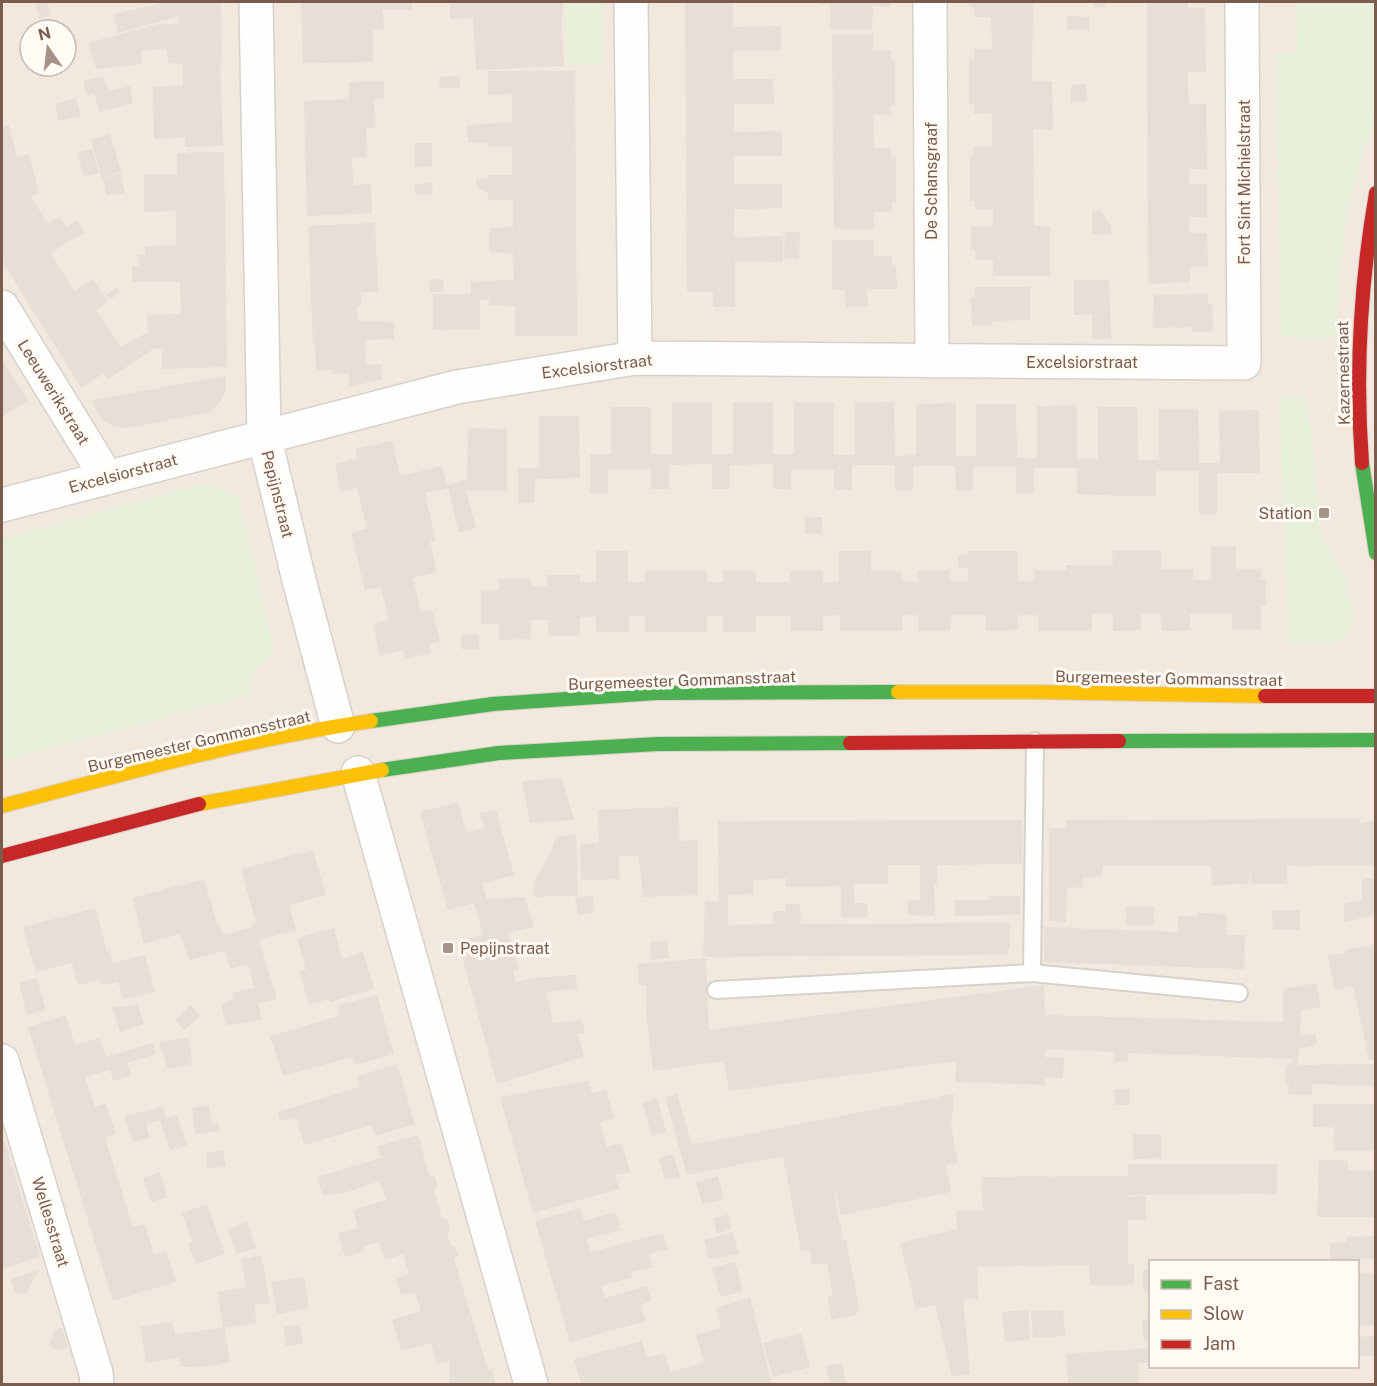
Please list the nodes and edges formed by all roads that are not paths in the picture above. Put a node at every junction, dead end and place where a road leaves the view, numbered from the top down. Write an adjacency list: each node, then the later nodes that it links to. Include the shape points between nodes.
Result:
1 (256, 2): 11 (street, Pepijnstraat)
2 (631, 2): 8 (street)
3 (930, 2): 9 (street, De Schansgraaf)
4 (1242, 2): 10 (street, Fort Sint Michielstraat)
5 (1376, 193): 6 (street, Kazernestraat)
6 (1370, 262): 14 (street, Kazernestraat, via 1356,348 1364,478)
7 (2, 307): 12 (street, Leeuwerikstraat)
8 (635, 358): 9 (street, Excelsiorstraat); 11 (street, Excelsiorstraat, via 457,387)
9 (932, 362): 10 (street, Excelsiorstraat)
10 (1244, 363)
11 (264, 436): 12 (street, Excelsiorstraat); 16 (street, Pepijnstraat)
12 (108, 477): 13 (street, Excelsiorstraat)
13 (2, 505)
14 (1376, 553)
15 (1376, 696): 16 (street, Burgemeester Gommansstraat, via 656,693 493,704)
16 (340, 730): 20 (street, Burgemeester Gommansstraat, via 199,754)
17 (1376, 740): 18 (street)
18 (1035, 741): 19 (street, via 658,744 499,753); 22 (lane)
19 (356, 769): 21 (street, via 210,801); 27 (street)
20 (2, 806)
21 (2, 856)
22 (1032, 973): 23 (lane); 24 (lane)
23 (716, 990)
24 (1239, 993)
25 (2, 1061): 26 (street, Wellesstraat)
26 (97, 1384)
27 (531, 1384)

